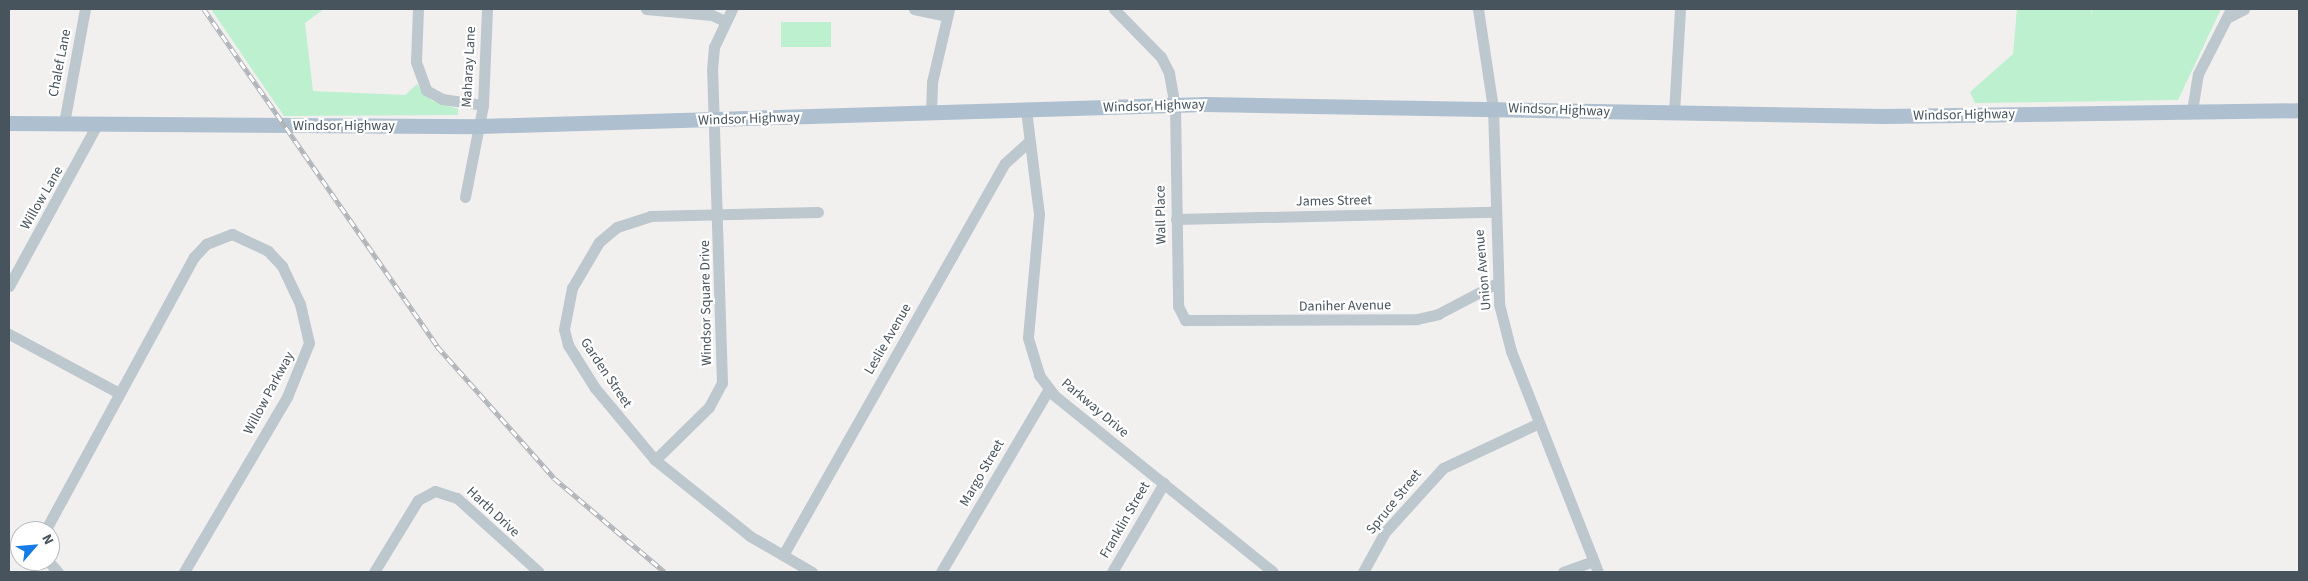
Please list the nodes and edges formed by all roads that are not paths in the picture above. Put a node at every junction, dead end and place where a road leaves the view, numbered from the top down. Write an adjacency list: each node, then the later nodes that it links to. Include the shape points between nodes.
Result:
1 (85, 9): 24 (street, Chalef Lane)
2 (418, 9): 14 (street, via 416,62 426,90 442,99)
3 (487, 9): 14 (street, Maharay Lane)
4 (732, 9): 13 (street, Windsor Square Drive)
5 (914, 9): 11 (street)
6 (1478, 9): 16 (street, Union Avenue)
7 (1680, 9): 21 (street)
8 (2244, 9): 12 (street)
9 (646, 10): 13 (street, via 712,15)
10 (1121, 11): 15 (street, Wall Place, via 1166,64)
11 (948, 12): 20 (street, via 932,82)
12 (2230, 13): 19 (street, via 2198,74)
13 (725, 21): 22 (street, Windsor Square Drive, via 712,62)
14 (483, 105): 26 (street, Maharay Lane)
15 (1175, 106): 16 (main road, Windsor Highway); 17 (main road, Windsor Highway); 32 (street, Wall Place)
16 (1493, 108): 21 (main road, Windsor Highway); 30 (street, Union Avenue)
17 (1026, 110): 20 (main road, Windsor Highway); 27 (street, Parkway Drive)
18 (2299, 110): 19 (main road, Windsor Highway)
19 (2192, 111): 21 (main road, Windsor Highway, via 1883,116)
20 (931, 113): 22 (main road, Windsor Highway)
21 (1674, 113)
22 (715, 120): 26 (main road, Windsor Highway); 31 (street, Windsor Square Drive)
23 (9, 123): 24 (main road, Windsor Highway)
24 (64, 123): 25 (main road, Windsor Highway)
25 (98, 124): 26 (main road, Windsor Highway); 34 (street, Willow Lane)
26 (480, 126): 28 (street, Maharay Lane)
27 (1027, 144): 37 (street, Parkway Drive, via 1039,214 1028,338 1031,355); 43 (street, Leslie Avenue, via 1005,163)
28 (465, 197)
29 (818, 212): 31 (street, Garden Street)
30 (1493, 212): 32 (street, James Street); 33 (street, Union Avenue)
31 (719, 214): 40 (street, Windsor Square Drive, via 722,383 709,408); 40 (street, Garden Street, via 650,216 617,227 599,242 566,304 564,329 576,358 623,426)
32 (1176, 219): 35 (street, Wall Place, via 1178,306)
33 (1497, 284): 35 (street, Daniher Avenue, via 1478,289 1438,314 1417,319); 39 (street, Union Avenue, via 1511,351)
34 (9, 286)
35 (1185, 320)
36 (9, 334): 38 (street)
37 (1048, 389): 41 (street, Parkway Drive); 49 (street, Margo Street)
38 (118, 392): 42 (street, Willow Parkway); 45 (street, Willow Parkway, via 206,244 232,234 268,251 282,266 308,328 306,355 287,397)
39 (1540, 423): 44 (street, Union Avenue); 52 (street, Spruce Street, via 1443,468 1385,532)
40 (655, 460): 43 (street, Garden Street, via 705,502)
41 (1164, 482): 50 (street, Franklin Street); 51 (street, Parkway Drive)
42 (51, 521)
43 (783, 555): 48 (street, Garden Street)
44 (1593, 561): 53 (street); 54 (street, Union Avenue)
45 (184, 572)
46 (374, 572): 47 (street, Harth Drive, via 418,500 435,491 457,498)
47 (539, 572)
48 (812, 572)
49 (941, 572)
50 (1112, 572)
51 (1273, 572)
52 (1363, 572)
53 (1563, 572)
54 (1598, 572)

